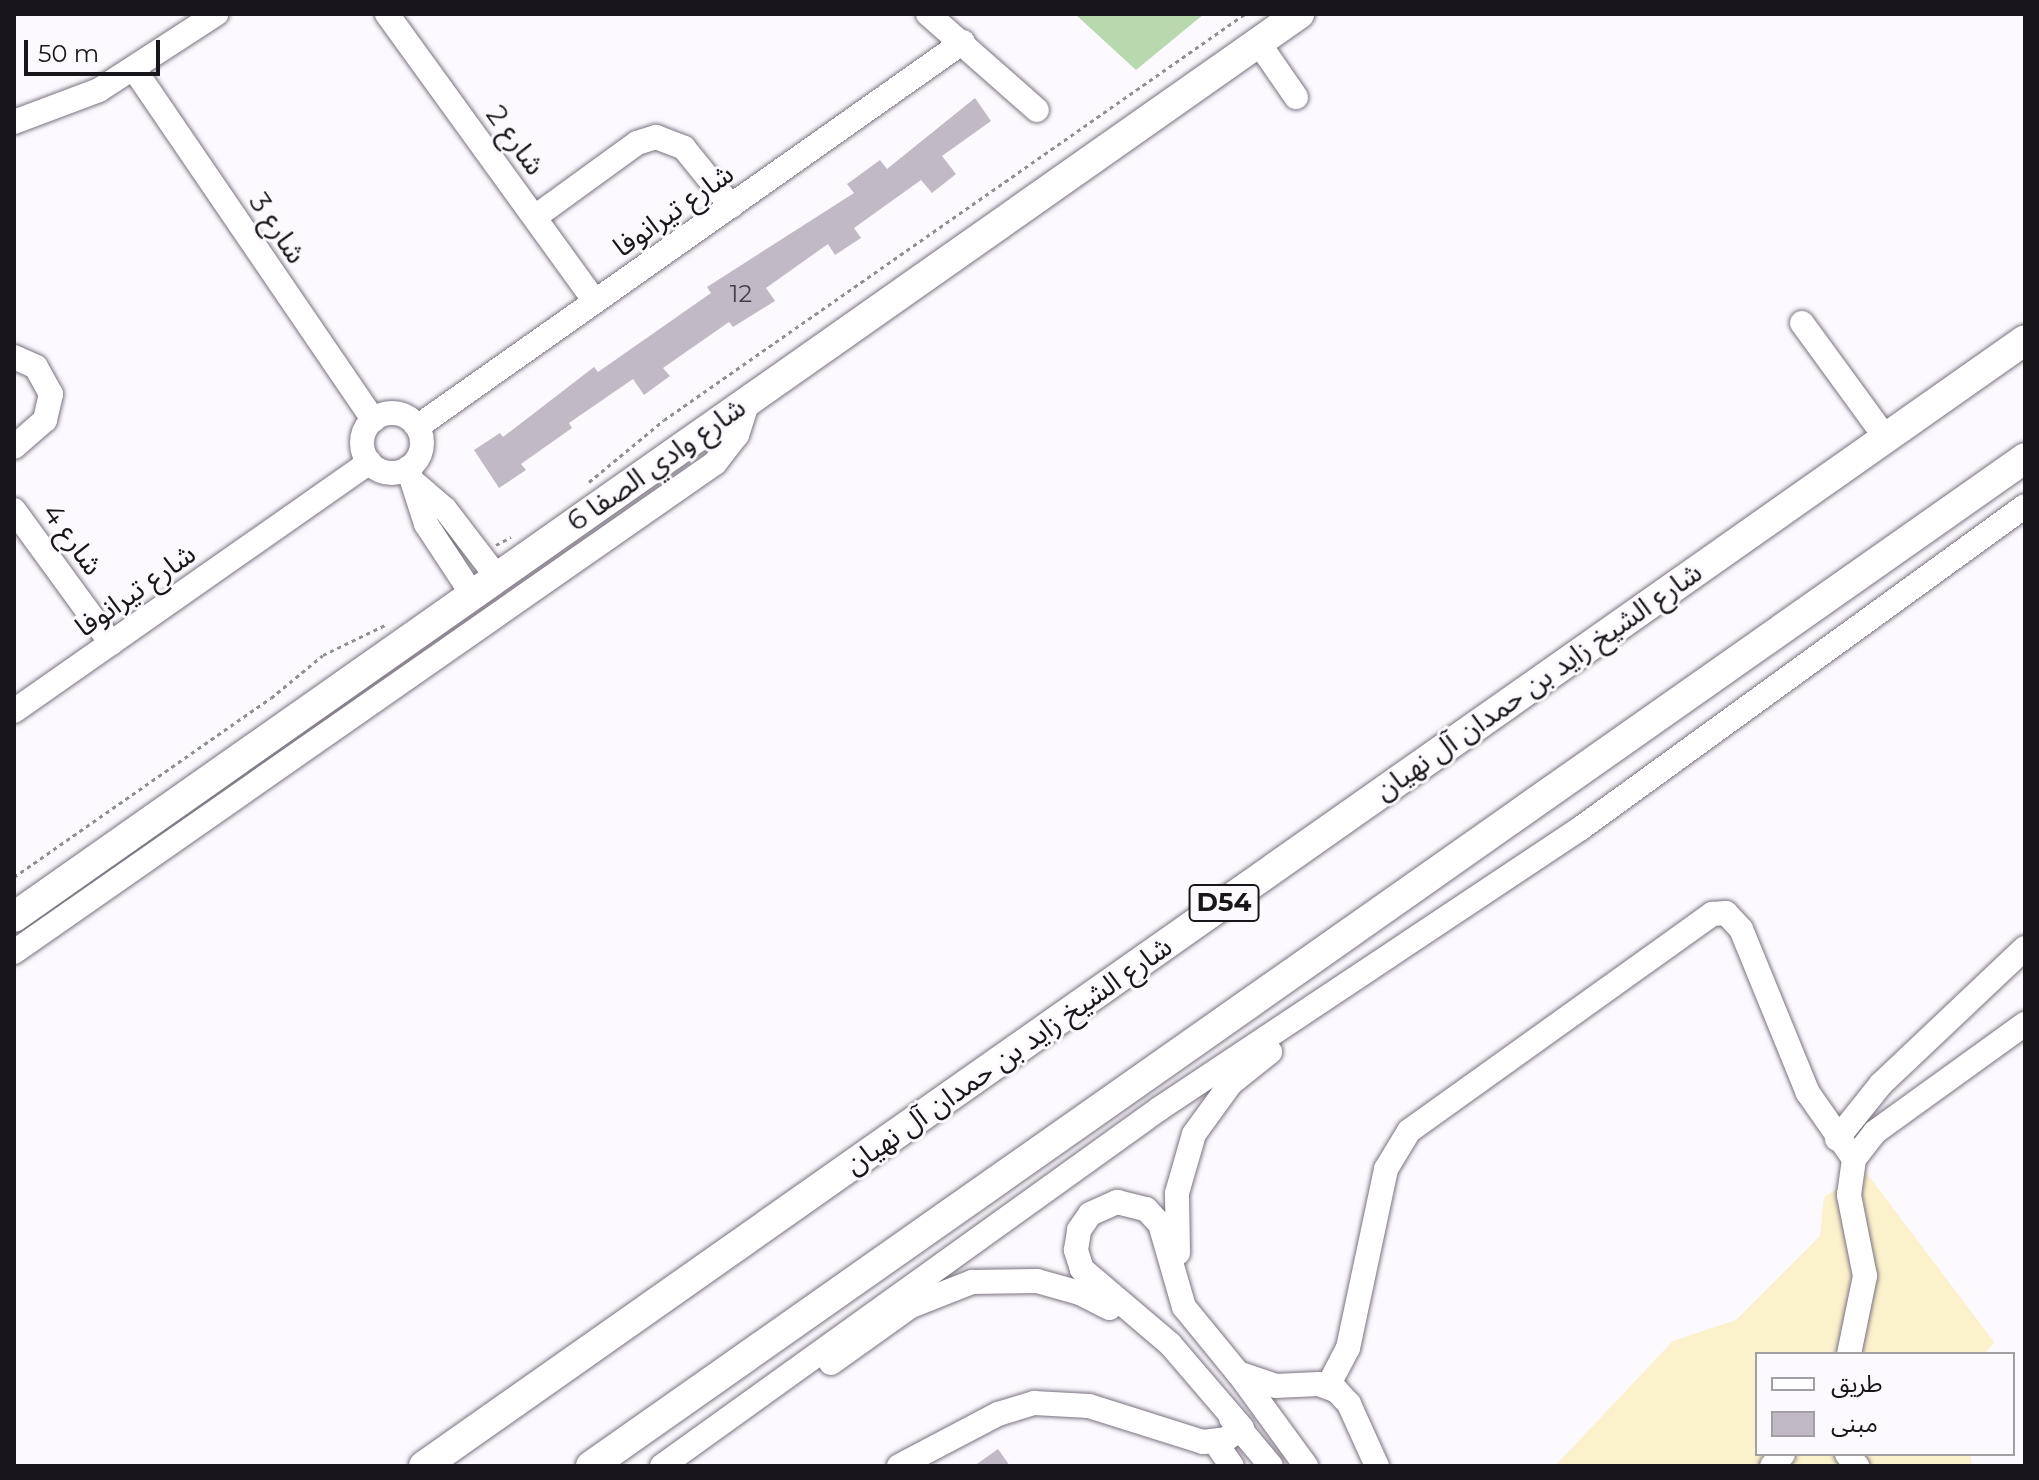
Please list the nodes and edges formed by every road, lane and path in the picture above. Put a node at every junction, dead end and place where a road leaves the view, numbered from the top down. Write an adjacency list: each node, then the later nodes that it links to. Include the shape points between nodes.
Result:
1 (216, 14): 8 (street)
2 (387, 14): 13 (street, شارع 2)
3 (928, 14): 6 (street)
4 (1245, 14): 26 (path, via 664,420)
5 (1299, 14): 7 (main road, شارع وادي الصفا 6)
6 (963, 42): 10 (street); 12 (street, شارع تيرانوفا)
7 (1258, 42): 9 (street); 18 (main road, شارع وادي الصفا 6)
8 (134, 69): 11 (street, via 73,101); 19 (street, شارع 3)
9 (1296, 97)
10 (1037, 110)
11 (14, 122)
12 (731, 206): 13 (street, via 684,148 656,137 637,143); 14 (street, شارع تيرانوفا)
13 (535, 217): 14 (street, شارع 2)
14 (595, 301): 20 (street, شارع تيرانوفا)
15 (1802, 323): 21 (street)
16 (2025, 340): 21 (main road, شارع الشيخ زايد بن حمدان آل نهيان / D54)
17 (14, 357): 22 (street, via 36,367 51,394 45,420)
18 (749, 398): 30 (main road, شارع وادي الصفا 6); 39 (street, via 737,435 715,463)
19 (373, 420): 20 (street, via 396,414); 24 (street, via 362,441)
20 (417, 427): 25 (street, via 422,445)
21 (1885, 437): 50 (main road, شارع الشيخ زايد بن حمدان آل نهيان / D54)
22 (14, 447)
23 (2025, 458): 51 (main road)
24 (369, 462): 25 (street); 34 (street, شارع تيرانوفا)
25 (417, 481): 30 (street); 31 (street, via 426,524)
26 (578, 491)
27 (14, 510): 34 (street, شارع 4)
28 (2020, 511): 40 (street, via 1593,819)
29 (522, 530): 30 (path)
30 (483, 559): 31 (street); 32 (main road, شارع وادي الصفا 6)
31 (449, 561): 32 (street)
32 (472, 594): 37 (main road, شارع وادي الصفا 6)
33 (396, 620): 36 (path, via 323,655 271,698)
34 (111, 643): 35 (street, شارع تيرانوفا)
35 (14, 711)
36 (14, 877)
37 (14, 917)
38 (2025, 948): 42 (street, via 1881,1084)
39 (14, 952)
40 (1370, 964): 45 (street, via 1334,1006 1231,1083 1205,1115 1186,1153 1176,1202 1182,1271 1198,1309); 48 (street)
41 (2025, 1024): 43 (street, via 1875,1132)
42 (1837, 1139): 43 (street); 46 (street, via 1797,1069 1741,929 1726,913 1712,914 1409,1131 1386,1169 1348,1348)
43 (1854, 1159): 44 (street, via 1849,1195 1865,1276)
44 (1849, 1352)
45 (1238, 1373): 46 (street, via 1285,1388); 47 (street, via 1184,1307 1154,1216 1137,1205 1117,1202 1090,1214 1076,1240 1082,1269 1170,1344); 56 (street)
46 (1328, 1386): 57 (street, via 1349,1404)
47 (1242, 1428): 48 (street, via 1118,1314 1069,1289 1015,1279 972,1282 930,1296 789,1389); 49 (street); 55 (street)
48 (713, 1429): 52 (street)
49 (1215, 1442): 53 (street, via 1124,1414 1052,1401 998,1414); 54 (street)
50 (424, 1466)
51 (591, 1466)
52 (662, 1466)
53 (899, 1466)
54 (1232, 1466)
55 (1271, 1466)
56 (1306, 1466)
57 (1377, 1466)

